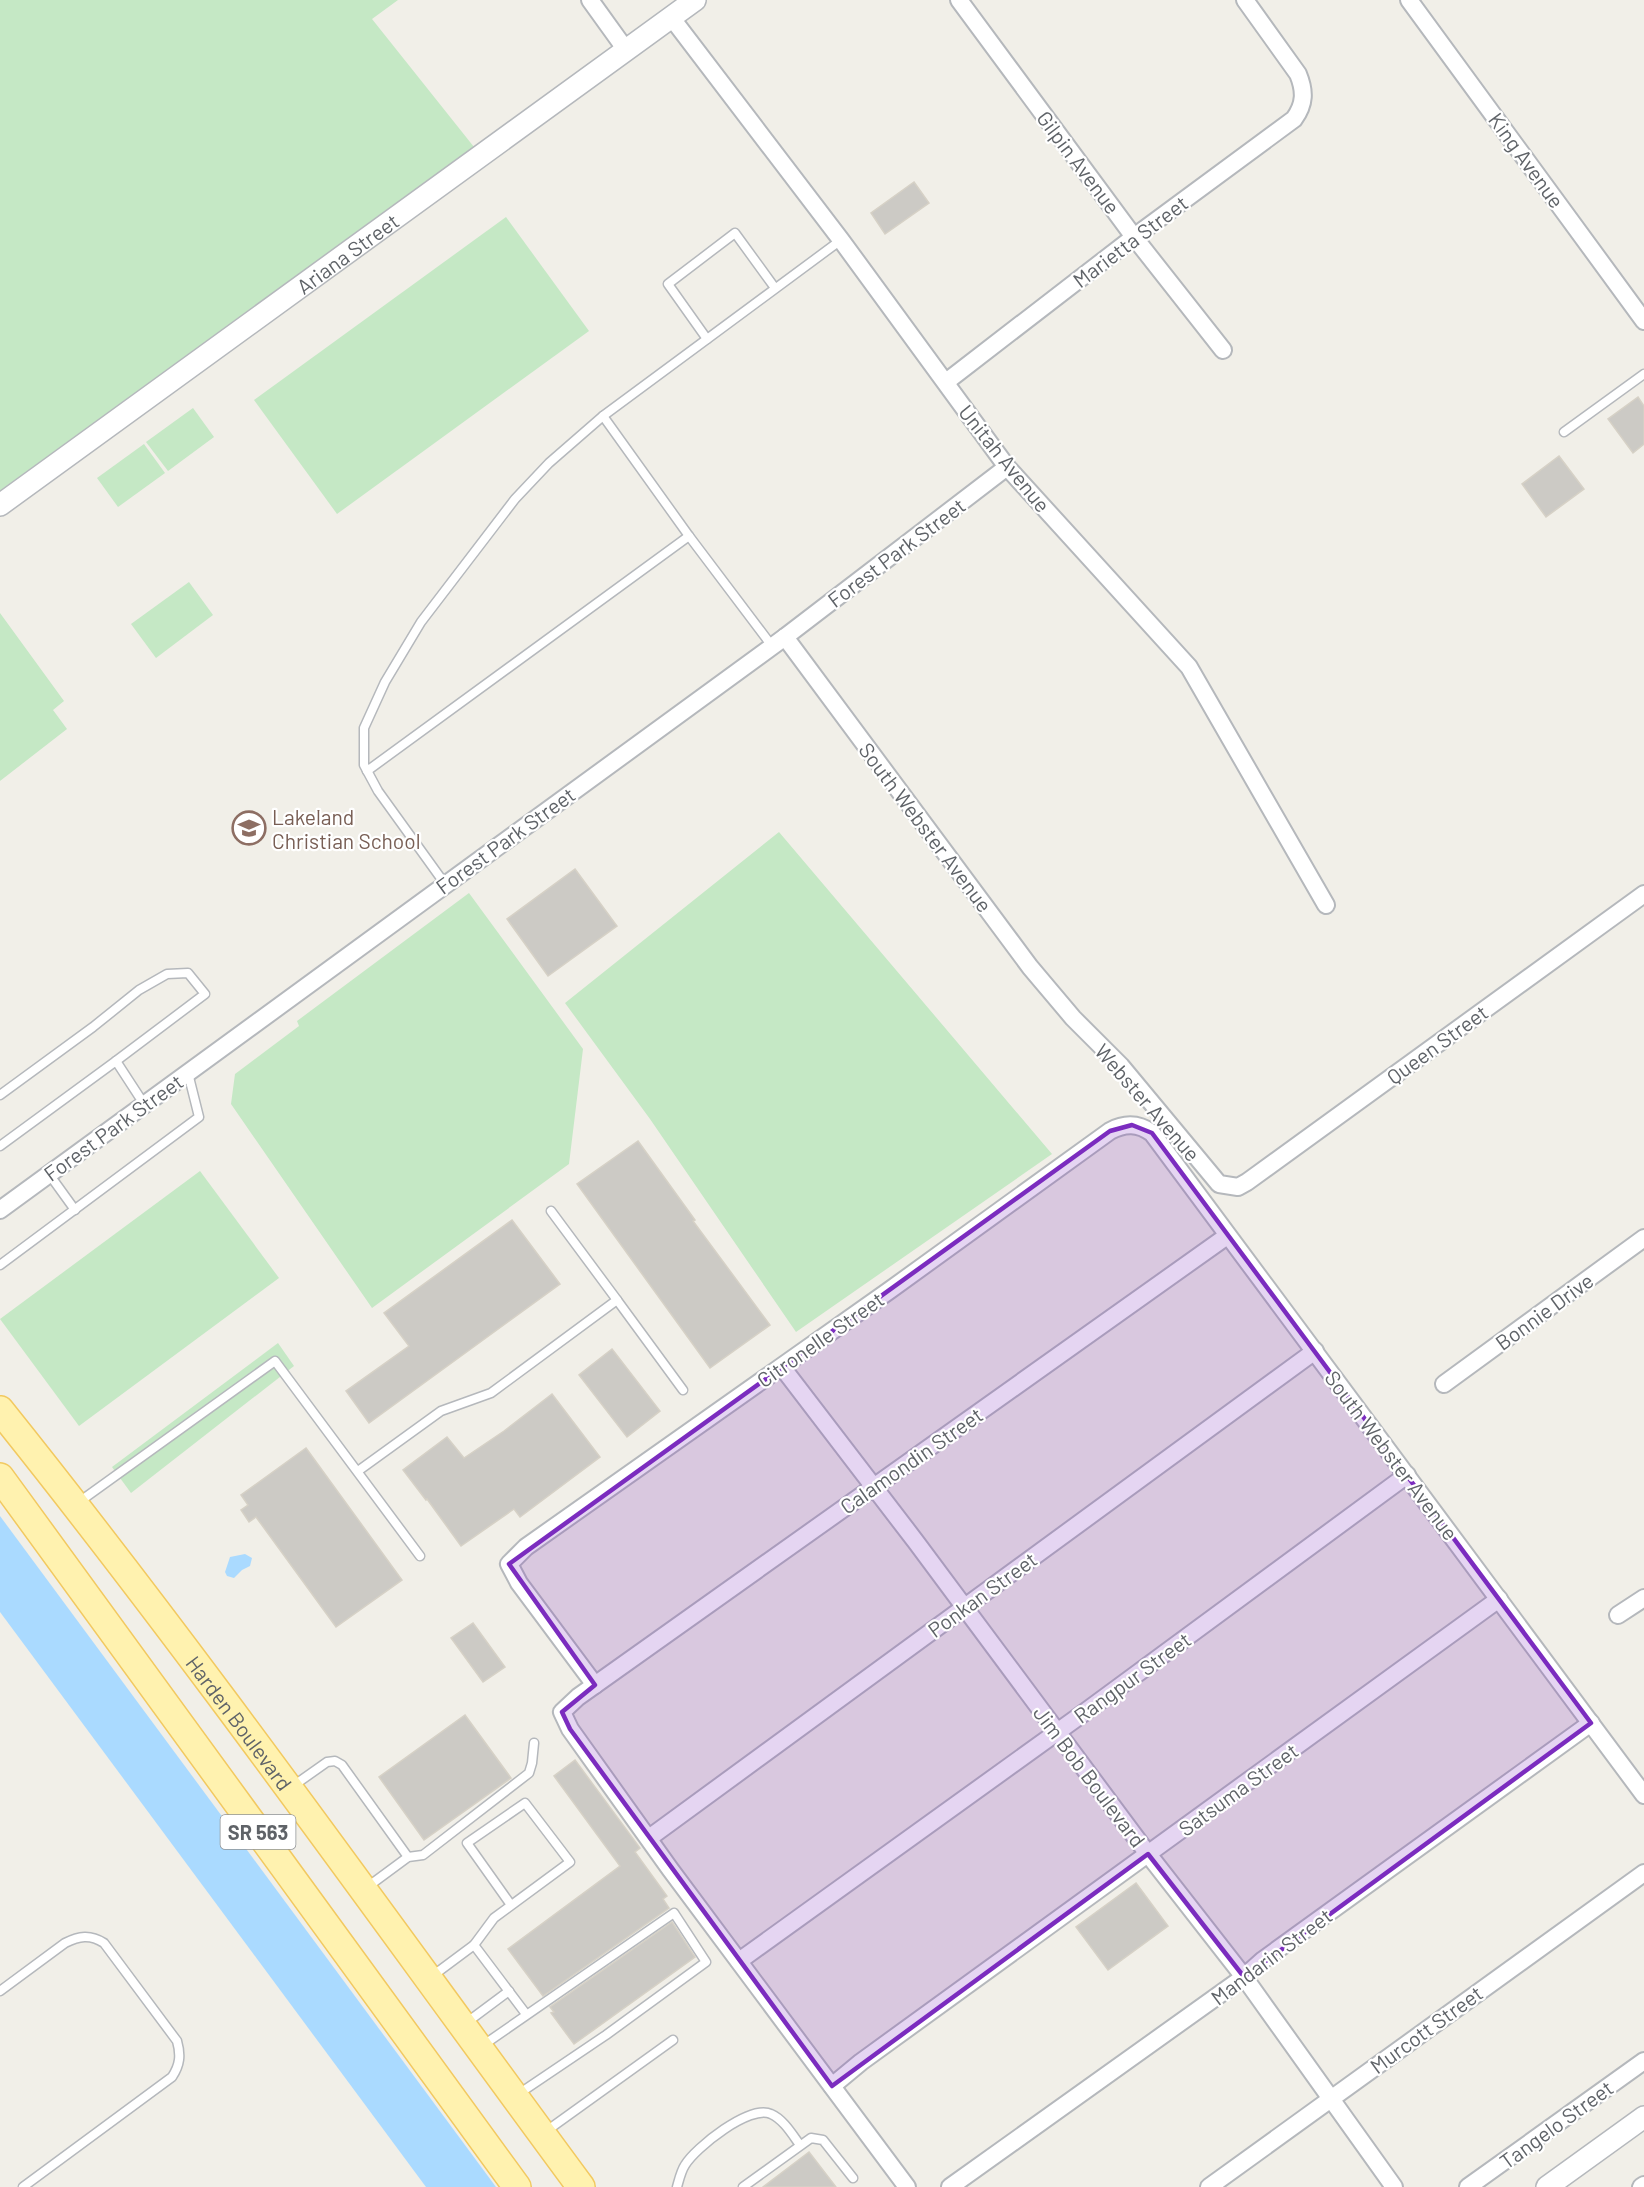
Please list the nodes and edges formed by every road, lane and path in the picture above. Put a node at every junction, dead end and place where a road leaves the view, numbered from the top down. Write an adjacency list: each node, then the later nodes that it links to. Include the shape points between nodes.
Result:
1 (590, 0): 7 (street)
2 (695, 0): 6 (street, Ariana Street)
3 (958, 0): 8 (street, Gilpin Avenue)
4 (1245, 0): 8 (street, Marietta Street, via 1303,84 1300,111)
5 (1409, 0): 11 (street, King Avenue)
6 (671, 17): 7 (street, Ariana Street); 9 (street, Unitah Avenue)
7 (626, 50): 19 (street, Ariana Street)
8 (1134, 237): 13 (street, Gilpin Avenue); 15 (street, Marietta Street)
9 (841, 240): 10 (lane); 15 (street, Unitah Avenue)
10 (775, 288): 12 (lane); 12 (lane, via 735,233 668,284)
11 (1644, 321)
12 (707, 339): 16 (lane)
13 (1223, 350)
14 (1644, 374): 17 (lane)
15 (946, 382): 18 (street, Unitah Avenue)
16 (603, 416): 20 (lane); 22 (lane, via 515,499 421,622 385,682 364,728)
17 (1564, 432)
18 (1007, 468): 21 (street, Forest Park Street); 25 (street, Unitah Avenue, via 1189,668)
19 (0, 505)
20 (690, 536): 21 (lane); 22 (lane)
21 (779, 641): 23 (street, Forest Park Street); 26 (street, South Webster Avenue)
22 (367, 771): 23 (lane)
23 (445, 884): 28 (street, Forest Park Street)
24 (1644, 894): 34 (street, Queen Street, via 1247,1182 1238,1187)
25 (1326, 905)
26 (1069, 1014): 34 (street, Webster Avenue, via 1121,1066 1213,1179)
27 (116, 1061): 29 (lane, via 205,994 188,973 166,974 139,990); 30 (lane); 32 (lane)
28 (188, 1072): 30 (street, Forest Park Street); 36 (lane, via 200,1117)
29 (0, 1095)
30 (144, 1104): 33 (street, Forest Park Street)
31 (1132, 1125): 38 (street, South Webster Avenue, via 1152,1133); 43 (street, Citronelle Street, via 1110,1131)
32 (0, 1146)
33 (49, 1174): 35 (street, Forest Park Street); 36 (lane)
34 (1228, 1186)
35 (1, 1206)
36 (75, 1210): 40 (lane)
37 (551, 1211): 41 (lane)
38 (1227, 1236): 42 (street, South Webster Avenue); 50 (street, Calamondin Street)
39 (1644, 1238): 44 (street, Bonnie Drive)
40 (0, 1265)
41 (617, 1300): 45 (lane); 47 (lane, via 491,1393 441,1411)
42 (1315, 1351): 48 (street, South Webster Avenue); 55 (street, Ponkan Street)
43 (782, 1367): 50 (street, Jim Bob Boulevard); 57 (street, Citronelle Street, via 536,1540 509,1564)
44 (1444, 1384)
45 (683, 1390)
46 (0, 1410): 51 (main road, Harden Boulevard / SR 563)
47 (358, 1471): 51 (lane, via 275,1361); 52 (lane)
48 (1407, 1475): 54 (street, South Webster Avenue); 59 (street, Rangpur Street)
49 (0, 1477): 88 (main road, SR 563)
50 (874, 1487): 55 (street, Jim Bob Boulevard); 57 (street, Calamondin Street)
51 (76, 1504): 61 (main road, Harden Boulevard / SR 563)
52 (420, 1556)
53 (1644, 1598): 56 (street)
54 (1499, 1599): 58 (street, South Webster Avenue); 64 (street, Satsuma Street)
55 (965, 1608): 59 (street, Jim Bob Boulevard); 63 (street, Ponkan Street)
56 (1618, 1615)
57 (596, 1685): 63 (street, Calamondin Street, via 562,1712 570,1729)
58 (1591, 1723): 62 (street, South Webster Avenue); 71 (street, Mandarin Street)
59 (1057, 1731): 64 (street, Jim Bob Boulevard); 70 (street, Rangpur Street)
60 (534, 1743): 65 (lane, via 529,1773 423,1855)
61 (289, 1789): 65 (lane, via 327,1762 342,1765); 67 (main road, Harden Boulevard / SR 563)
62 (1644, 1795)
63 (649, 1838): 70 (street)
64 (1148, 1854): 71 (street, Jim Bob Boulevard); 80 (street, Satsuma Street)
65 (408, 1857): 67 (lane)
66 (1644, 1873): 82 (street, Murcott Street)
67 (363, 1890): 72 (main road, Harden Boulevard / SR 563)
68 (511, 1905): 68 (lane, via 570,1862 525,1803 467,1843); 69 (lane, via 494,1918)
69 (474, 1945): 72 (lane); 74 (lane)
70 (740, 1961): 80 (street)
71 (1244, 1977): 82 (street, Jim Bob Boulevard); 93 (street, Mandarin Street)
72 (428, 1979): 76 (main road, Harden Boulevard / SR 563)
73 (0, 1991): 87 (lane, via 65,1943 87,1936 97,1939 104,1943 177,2041 180,2053 172,2077)
74 (509, 1991): 75 (lane); 76 (lane)
75 (526, 2014): 78 (lane); 81 (lane, via 674,1912 706,1962)
76 (462, 2026): 78 (main road, Harden Boulevard / SR 563)
77 (673, 2040): 84 (lane)
78 (479, 2048): 81 (main road, Harden Boulevard / SR 563)
79 (1644, 2061): 96 (street, Tangelo Street)
80 (831, 2086): 92 (street)
81 (514, 2096): 84 (main road, Harden Boulevard / SR 563)
82 (1331, 2098): 94 (street, Murcott Street); 95 (street, Jim Bob Boulevard)
83 (1644, 2117): 97 (street)
84 (542, 2134): 89 (main road, Harden Boulevard / SR 563)
85 (800, 2145): 86 (lane, via 811,2138 823,2140); 90 (lane, via 771,2114 749,2115 700,2147 685,2164); 91 (lane)
86 (853, 2178)
87 (23, 2187)
88 (517, 2187)
89 (581, 2187)
90 (677, 2187)
91 (742, 2187)
92 (907, 2187)
93 (950, 2187)
94 (1209, 2187)
95 (1394, 2187)
96 (1468, 2187)
97 (1547, 2187)

